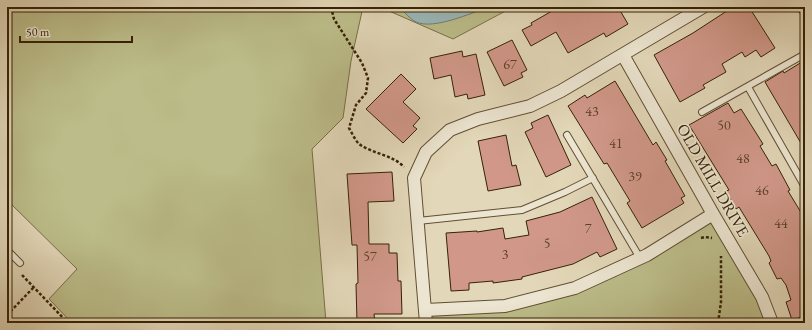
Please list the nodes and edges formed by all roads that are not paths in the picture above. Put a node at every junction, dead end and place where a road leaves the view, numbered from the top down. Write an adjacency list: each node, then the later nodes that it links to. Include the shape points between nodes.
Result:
1 (703, 7): 5 (street)
2 (803, 7): 3 (street)
3 (805, 9)
4 (805, 54): 6 (lane)
5 (623, 55): 11 (street, OLD MILL DRIVE); 12 (street, via 530,106 478,119 450,130 426,152 414,178)
6 (748, 87): 7 (lane); 10 (lane)
7 (702, 112)
8 (567, 135): 9 (lane)
9 (593, 178): 12 (lane, via 522,210); 14 (lane)
10 (805, 187)
11 (713, 214): 14 (street); 18 (street, OLD MILL DRIVE, via 762,298)
12 (418, 221): 16 (street)
13 (7, 250): 15 (lane)
14 (640, 258): 16 (street, via 576,288 506,306)
15 (20, 263)
16 (426, 310): 17 (street)
17 (426, 323)
18 (772, 323)

